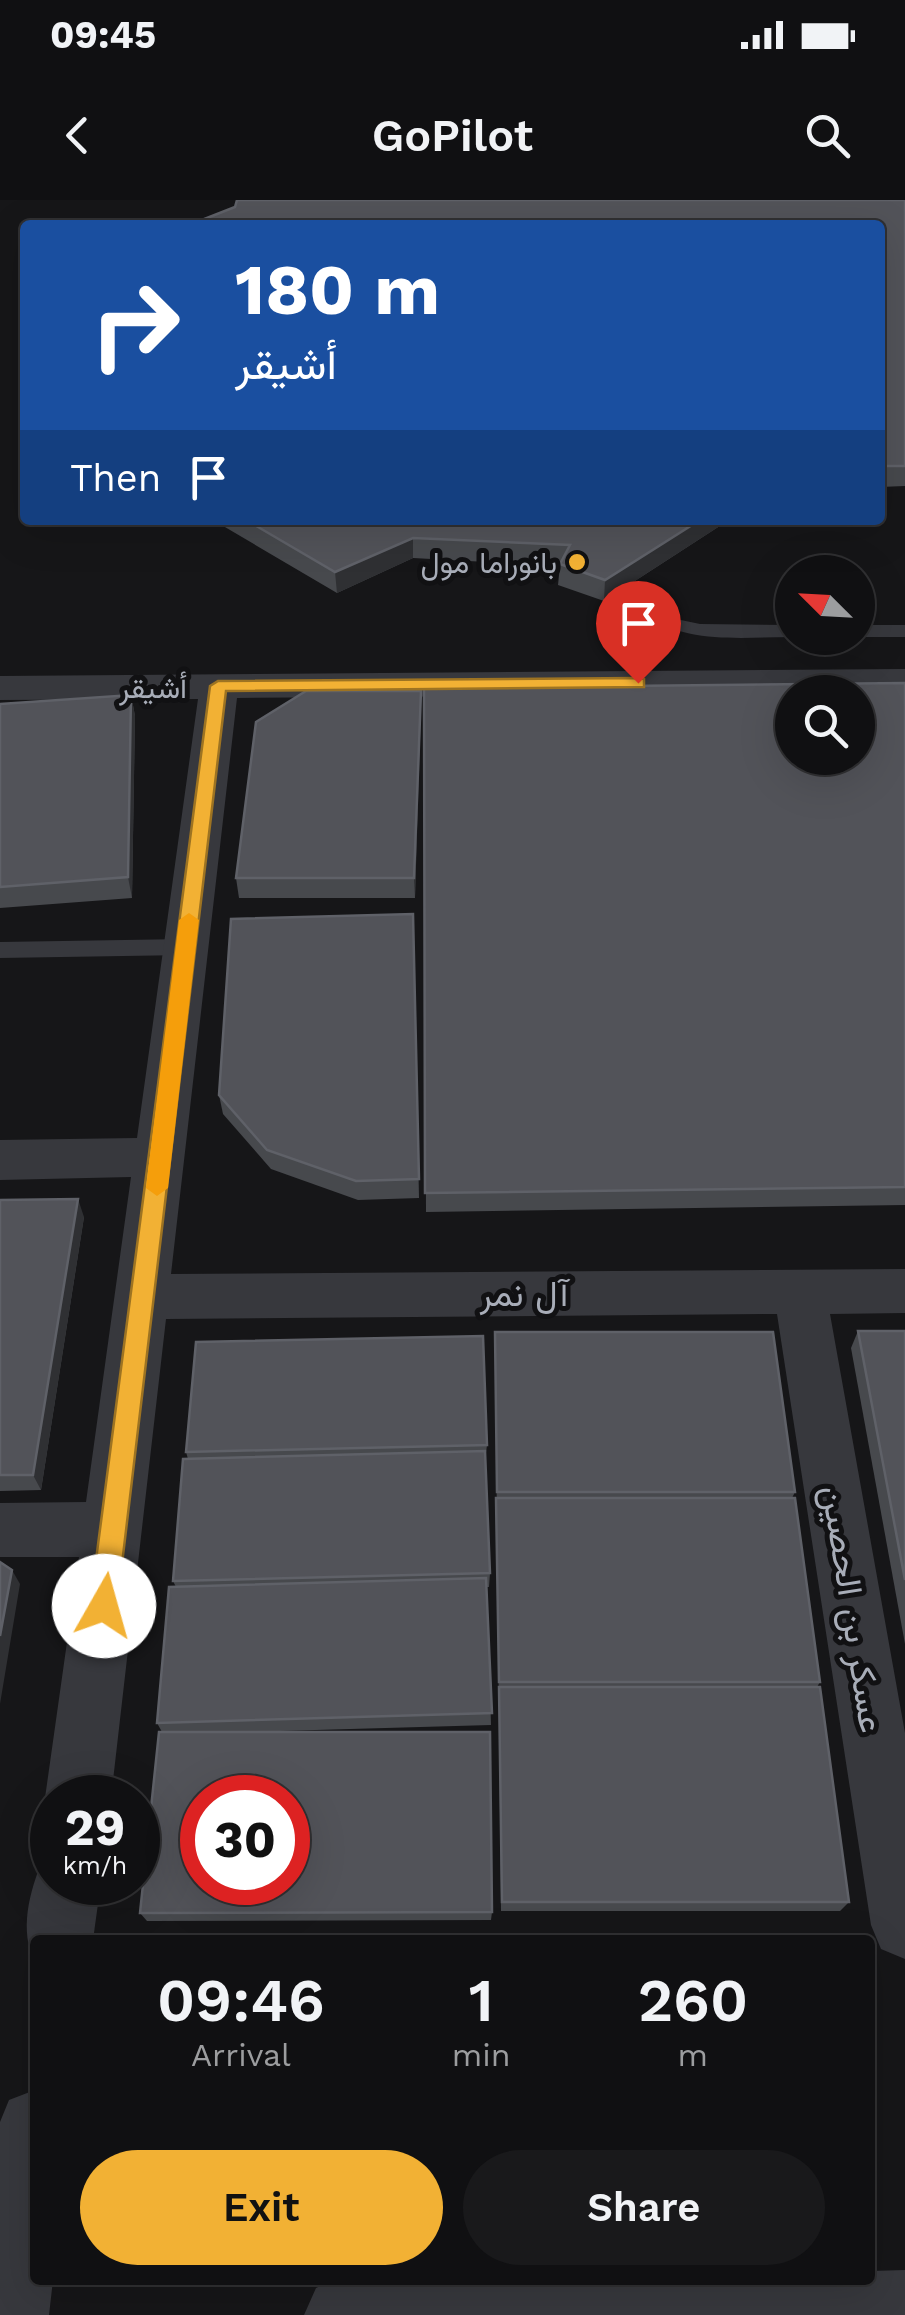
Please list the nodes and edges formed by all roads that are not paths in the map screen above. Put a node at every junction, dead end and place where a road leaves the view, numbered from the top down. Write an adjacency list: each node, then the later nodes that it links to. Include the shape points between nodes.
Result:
1 (650, 609): 2 (lane, via 670,624 700,630)
2 (775, 630)
3 (875, 631): 4 (lane)
4 (905, 631)
5 (905, 681): 6 (street, أشيقر)
6 (218, 686): 7 (street, أشيقر); 8 (street)
7 (0, 688)
8 (186, 948): 9 (lane); 10 (street)
9 (0, 950)
10 (161, 1157): 11 (street); 14 (street)
11 (0, 1160)
12 (905, 1291): 13 (street, آل نمر)
13 (800, 1293): 14 (street, آل نمر); 19 (street, عسكر بن الحصين)
14 (144, 1297): 15 (street)
15 (114, 1529): 16 (street); 17 (street)
16 (0, 1530)
17 (81, 1775)
18 (64, 1905): 20 (street)
19 (905, 1926)
20 (61, 1935)
21 (30, 2164): 23 (street)
22 (905, 2309): 24 (street)
23 (10, 2315)
24 (343, 2315)

